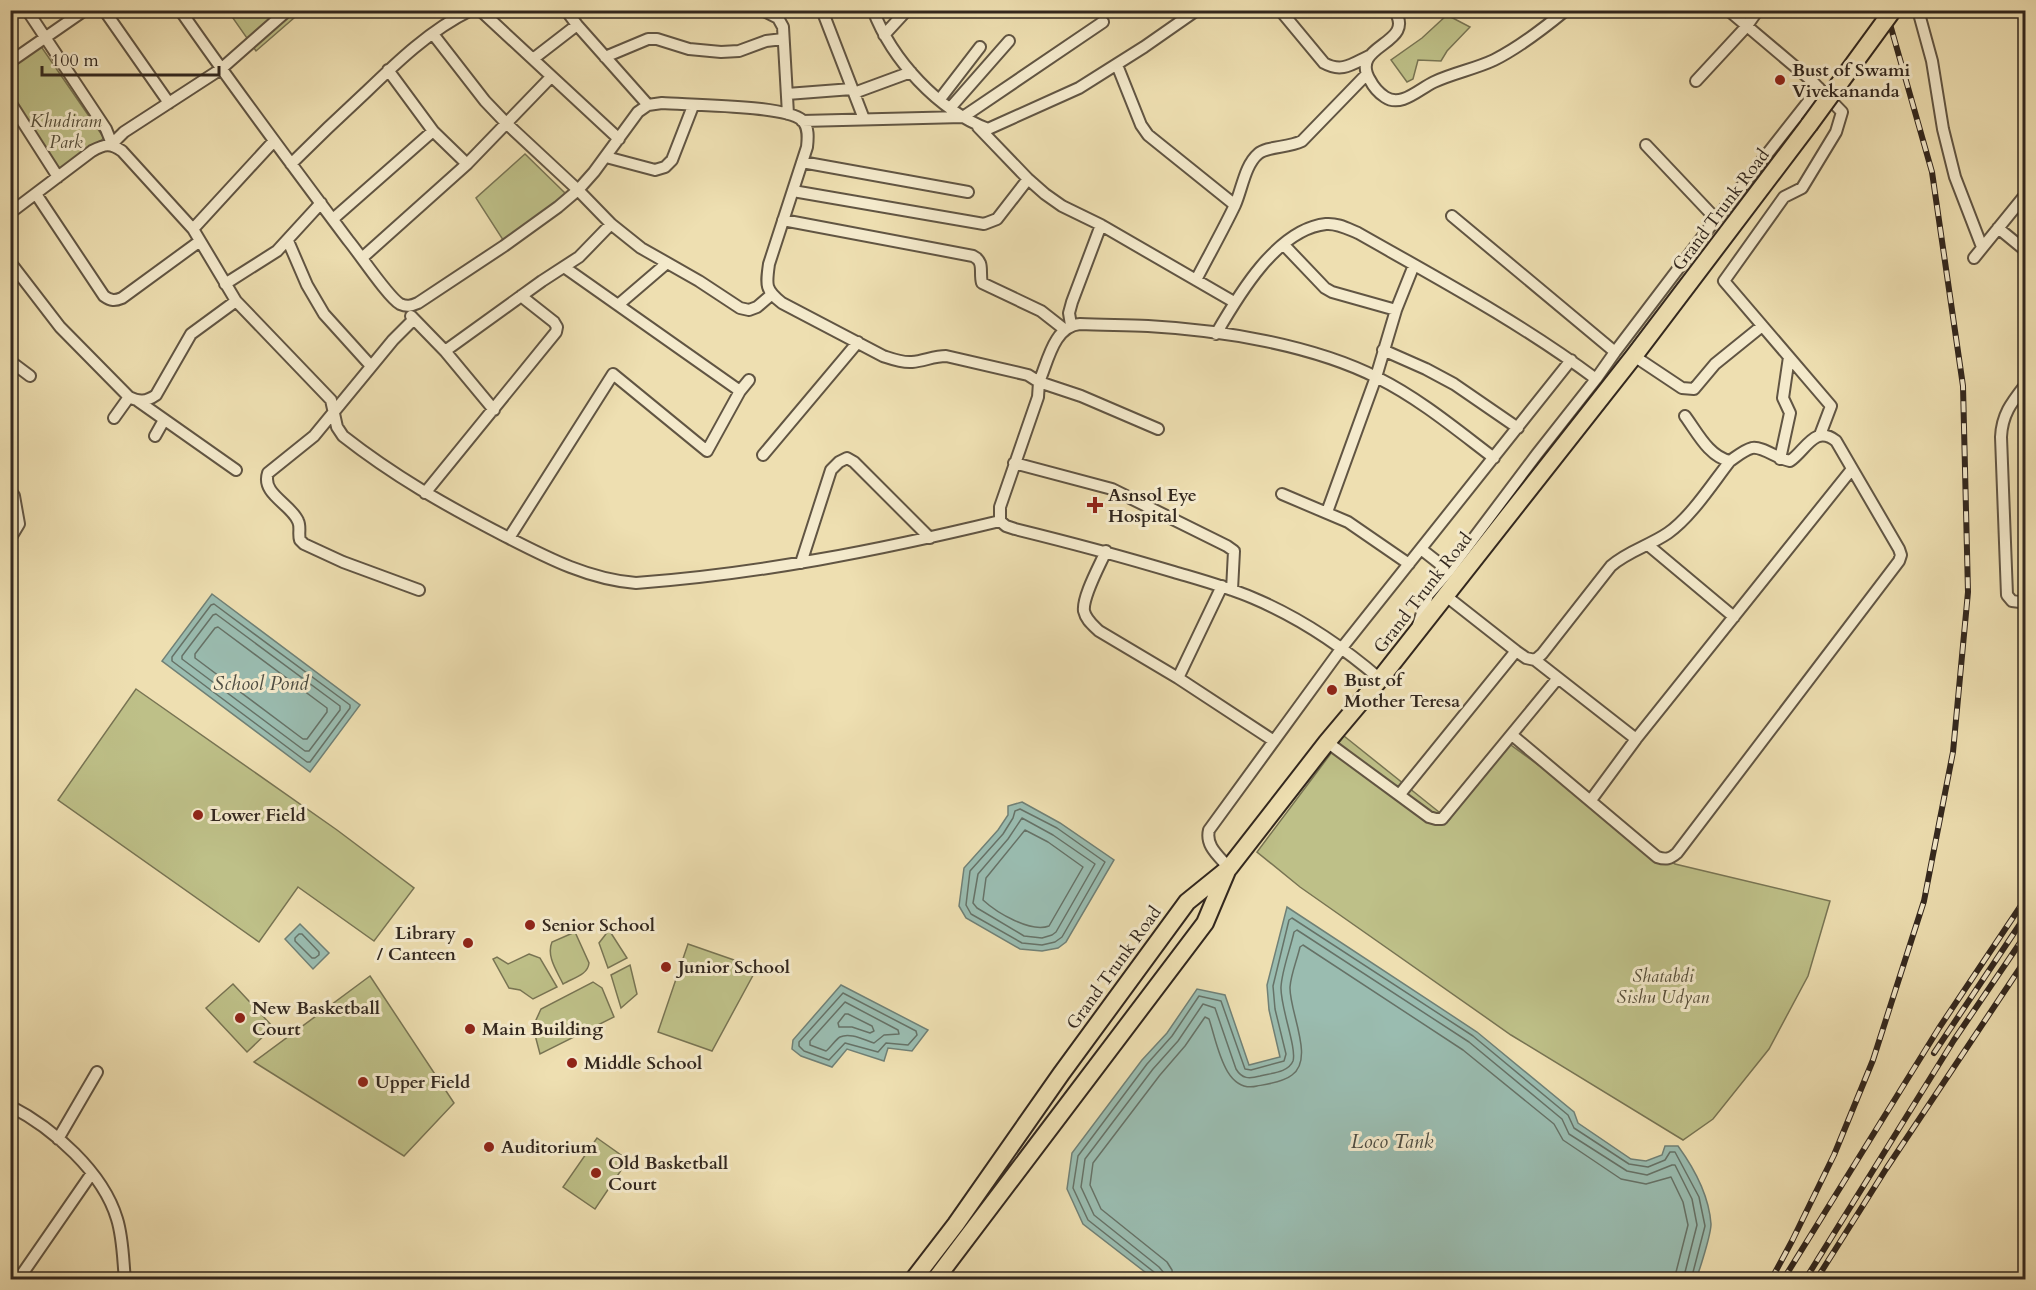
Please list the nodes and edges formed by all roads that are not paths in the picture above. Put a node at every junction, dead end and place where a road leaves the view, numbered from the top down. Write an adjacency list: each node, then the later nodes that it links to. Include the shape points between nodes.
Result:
1 (27, 10): 26 (street)
2 (85, 10): 26 (street)
3 (104, 10): 46 (street)
4 (180, 10): 35 (street)
5 (288, 10): 35 (street)
6 (471, 10): 24 (street)
7 (480, 10): 32 (street)
8 (567, 10): 22 (street)
9 (762, 10): 27 (street, via 778,18)
10 (822, 10): 42 (street)
11 (873, 10): 25 (street)
12 (907, 10): 25 (street)
13 (1280, 10): 30 (street, via 1332,68 1346,67)
14 (1394, 10): 30 (street, via 1399,18 1395,35)
15 (1566, 10): 38 (street, via 1494,60 1436,81 1406,99 1386,98)
16 (1728, 10): 23 (street)
17 (1758, 10): 23 (street)
18 (1893, 10): 111 (main road, Grand Trunk Road, bridge)
19 (1918, 10): 86 (street, via 1955,177)
20 (1188, 12): 34 (street)
21 (1103, 22): 51 (street)
22 (577, 25): 31 (street); 32 (street)
23 (1746, 27): 40 (street); 41 (street)
24 (433, 34): 36 (street); 54 (street)
25 (884, 35): 37 (street)
26 (46, 37): 33 (street); 59 (street)
27 (783, 39): 31 (street, via 720,52 648,39); 43 (street)
28 (1009, 41): 49 (street)
29 (980, 47): 44 (street)
30 (1369, 56): 38 (street)
31 (605, 57): 47 (street)
32 (533, 59): 39 (street)
33 (10, 62)
34 (1118, 65): 55 (street, via 1000,126 988,129); 73 (street, via 1148,135)
35 (221, 69): 46 (street); 58 (street)
36 (388, 70): 56 (street); 63 (street)
37 (911, 72): 42 (street); 44 (street)
38 (1366, 75): 73 (street, via 1302,141 1257,154)
39 (551, 77): 54 (street); 57 (street)
40 (1696, 81)
41 (1816, 84): 77 (street); 104 (street, via 1842,112 1836,132 1802,188 1784,197 1724,281)
42 (853, 91): 43 (street); 52 (street)
43 (787, 94): 50 (street)
44 (940, 99): 49 (street)
45 (10, 102): 65 (street)
46 (169, 103): 59 (street)
47 (648, 105): 48 (street); 57 (street, via 638,112)
48 (693, 106): 50 (street); 61 (street, via 672,160 665,167 655,170)
49 (951, 108): 51 (street)
50 (788, 114): 53 (street)
51 (963, 117): 52 (street); 55 (street)
52 (864, 119): 53 (street)
53 (802, 120): 62 (street, via 808,132)
54 (506, 123): 64 (street); 67 (street)
55 (976, 125): 66 (street)
56 (433, 131): 64 (street); 76 (street)
57 (619, 139): 61 (street)
58 (273, 142): 63 (street); 82 (street)
59 (112, 144): 65 (street, via 92,151); 82 (street)
60 (1646, 145): 77 (street)
61 (606, 157): 67 (street)
62 (802, 162): 68 (street); 69 (street)
63 (291, 164): 72 (street)
64 (467, 164): 88 (street)
65 (58, 177): 70 (street)
66 (1028, 180): 68 (street, via 997,219 984,224); 80 (street, via 1062,206)
67 (578, 190): 79 (street); 100 (street, via 504,246 418,303)
68 (793, 191): 78 (street)
69 (968, 192)
70 (36, 194): 74 (street); 83 (street, via 109,300 122,298)
71 (2025, 194): 81 (street)
72 (321, 203): 76 (street); 84 (street)
73 (1234, 205): 94 (street)
74 (10, 213)
75 (1452, 216): 110 (street)
76 (333, 219): 88 (street)
77 (1716, 219): 110 (street)
78 (783, 220): 96 (street, via 769,264 766,283); 105 (street, via 973,256 981,263 982,283)
79 (611, 224): 91 (street, via 641,248); 93 (street)
80 (1101, 225): 94 (street); 105 (street)
81 (1998, 228): 86 (street); 87 (street)
82 (193, 229): 83 (street)
83 (200, 241): 95 (street)
84 (288, 241): 95 (street, via 268,259); 115 (street, via 324,314)
85 (1284, 245): 92 (street, via 1326,224 1341,226); 99 (street, via 1262,264); 102 (street, via 1325,288)
86 (1982, 247): 89 (street)
87 (2025, 251)
88 (362, 258): 100 (street)
89 (1974, 258)
90 (10, 262): 123 (street, via 60,327)
91 (667, 262): 96 (street, via 740,308 757,307); 101 (street)
92 (1414, 265): 102 (street); 114 (street, via 1483,303)
93 (564, 267): 97 (street); 101 (street)
94 (1196, 280): 99 (street)
95 (225, 284): 98 (street)
96 (771, 295): 107 (street)
97 (521, 296): 109 (street); 124 (street, via 554,322 556,332)
98 (236, 301): 123 (street, via 191,334 156,395 149,400); 125 (street, via 323,391)
99 (1234, 302): 106 (street)
100 (402, 305): 103 (street)
101 (618, 305): 122 (street)
102 (1396, 310): 108 (street)
103 (414, 320): 109 (street); 115 (street)
104 (1762, 326): 111 (street, via 1715,364 1694,388 1682,388); 112 (street)
105 (1067, 327): 106 (street, via 1146,326); 120 (street, via 1059,336)
106 (1216, 334): 117 (street, via 1302,351)
107 (858, 342): 120 (street, via 900,361 946,356 1028,375); 133 (street)
108 (1383, 350): 117 (street); 129 (street, via 1454,384)
109 (445, 351): 124 (street)
110 (1615, 352): 118 (street)
111 (1634, 356): 156 (main road, Grand Trunk Road)
112 (1789, 357): 131 (street, via 1831,406); 135 (street, via 1783,398 1790,413)
113 (10, 360): 116 (street)
114 (1571, 360): 118 (street); 129 (street)
115 (371, 366): 125 (street)
116 (30, 376)
117 (1376, 377): 134 (street, via 1424,406); 143 (street)
118 (1596, 379): 153 (street)
119 (749, 380): 122 (street)
120 (1039, 382): 130 (street); 137 (street, via 1038,396)
121 (2025, 384): 157 (street, via 2011,402 2002,422 2001,437 2007,595 2012,601)
122 (740, 391): 145 (street, via 707,451 613,374)
123 (133, 399): 127 (street); 128 (street)
124 (494, 410): 141 (street)
125 (335, 411): 141 (street, via 343,436); 155 (street, via 314,436 268,473 268,487 299,522 300,540 304,544)
126 (1685, 416): 136 (street, via 1714,454)
127 (114, 418)
128 (164, 420): 132 (street); 139 (street)
129 (1518, 428): 134 (street)
130 (1158, 429)
131 (1820, 435): 135 (street, via 1790,461); 138 (street, via 1836,441)
132 (155, 436)
133 (763, 455)
134 (1494, 458): 149 (street)
135 (1780, 459): 136 (street, via 1755,447)
136 (1730, 461): 148 (street, via 1681,522)
137 (1014, 463): 144 (street, via 1000,507); 154 (street, via 1112,489 1227,546 1234,551 1235,559)
138 (1852, 469): 158 (street); 171 (street, via 1899,549 1899,561 1677,853 1664,860 1657,856)
139 (236, 470)
140 (10, 490): 147 (street, via 19,524)
141 (425, 493): 145 (street)
142 (1281, 494): 143 (street)
143 (1327, 512): 152 (street, via 1361,530)
144 (1000, 521): 146 (street); 150 (street, via 1015,529)
145 (509, 538): 151 (street, via 589,575 616,581 651,582)
146 (930, 538): 151 (street); 151 (street, via 847,458 831,471)
147 (10, 539)
148 (1648, 545): 158 (street); 162 (street, via 1623,555 1611,566)
149 (1421, 549): 152 (street); 153 (street)
150 (1106, 551): 154 (street); 163 (street, via 1085,602 1089,622)
151 (801, 563)
152 (1409, 564): 160 (street)
153 (1449, 571): 159 (street, via 1428,595)
154 (1227, 588): 160 (street, via 1255,599); 163 (street)
155 (419, 590)
156 (1446, 596): 159 (main road, Grand Trunk Road); 161 (street)
157 (2025, 598)
158 (1734, 617): 167 (street)
159 (1414, 636): 165 (main road, Grand Trunk Road)
160 (1341, 649): 165 (street); 168 (street)
161 (1516, 651): 162 (street); 170 (street)
162 (1534, 660): 164 (street)
163 (1178, 678): 168 (street)
164 (1558, 678): 166 (street); 167 (street)
165 (1380, 679): 169 (main road, Grand Trunk Road)
166 (1512, 735): 170 (street, via 1442,819 1429,817); 171 (street)
167 (1636, 739): 171 (street)
168 (1274, 741): 172 (street, via 1209,830 1209,844)
169 (1327, 742): 170 (street); 172 (main road, Grand Trunk Road)
170 (1400, 794)
171 (1591, 800)
172 (1229, 867): 179 (main road, Grand Trunk Road, via 1186,902); 180 (main road, via 1205,923)
173 (97, 1072): 175 (street)
174 (10, 1106): 175 (street)
175 (58, 1139): 176 (street)
176 (92, 1173): 177 (street); 178 (street, via 117,1220)
177 (18, 1280)
178 (125, 1280)
179 (913, 1280)
180 (935, 1280)

